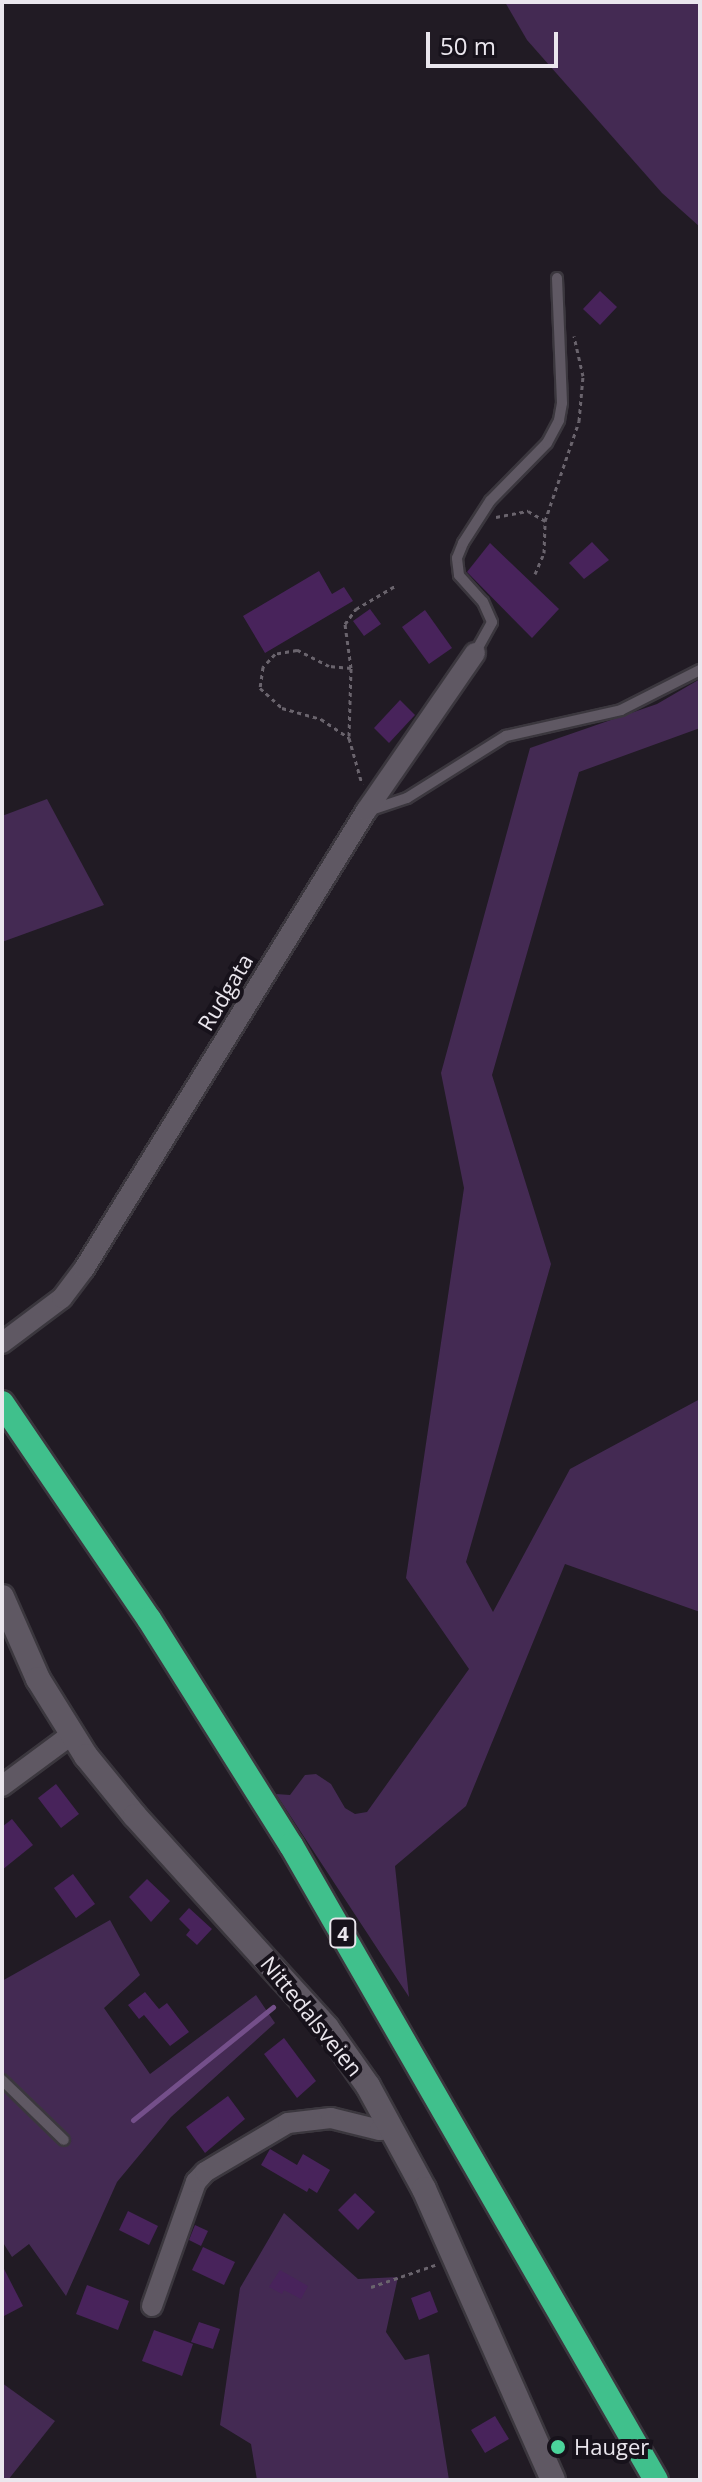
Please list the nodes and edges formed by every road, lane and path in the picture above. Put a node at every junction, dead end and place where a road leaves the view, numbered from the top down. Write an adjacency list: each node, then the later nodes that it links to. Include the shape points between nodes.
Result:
1 (557, 278): 3 (lane, via 559,420 547,443)
2 (545, 521): 3 (path, via 528,511)
3 (475, 522): 5 (lane, via 456,567 491,615)
4 (395, 586): 6 (path, via 356,609 345,624)
5 (475, 653): 9 (street, Rudgata)
6 (351, 668): 8 (path); 8 (path, via 329,666 297,650 275,654 263,667 260,688 282,708 321,719)
7 (700, 670): 9 (lane, via 621,710 506,736 407,798)
8 (349, 738): 9 (path)
9 (366, 811): 10 (street, Rudgata, via 84,1269 62,1298)
10 (2, 1343)
11 (2, 1403): 24 (highway, 4, via 149,1619 291,1845)
12 (2, 1432): 23 (highway, 4, via 136,1627 278,1852)
13 (2, 1597): 14 (main road, Nittedalsveien, via 38,1679)
14 (71, 1735): 15 (street); 17 (main road, Nittedalsveien, via 135,1816 327,2028)
15 (2, 1786)
16 (2, 2080): 18 (lane)
17 (393, 2129): 21 (street, via 331,2118 288,2123 205,2172 196,2182); 22 (main road, Nittedalsveien)
18 (64, 2140)
19 (443, 2263): 20 (path)
20 (371, 2287)
21 (152, 2306)
22 (553, 2480)
23 (644, 2480)
24 (656, 2480)

